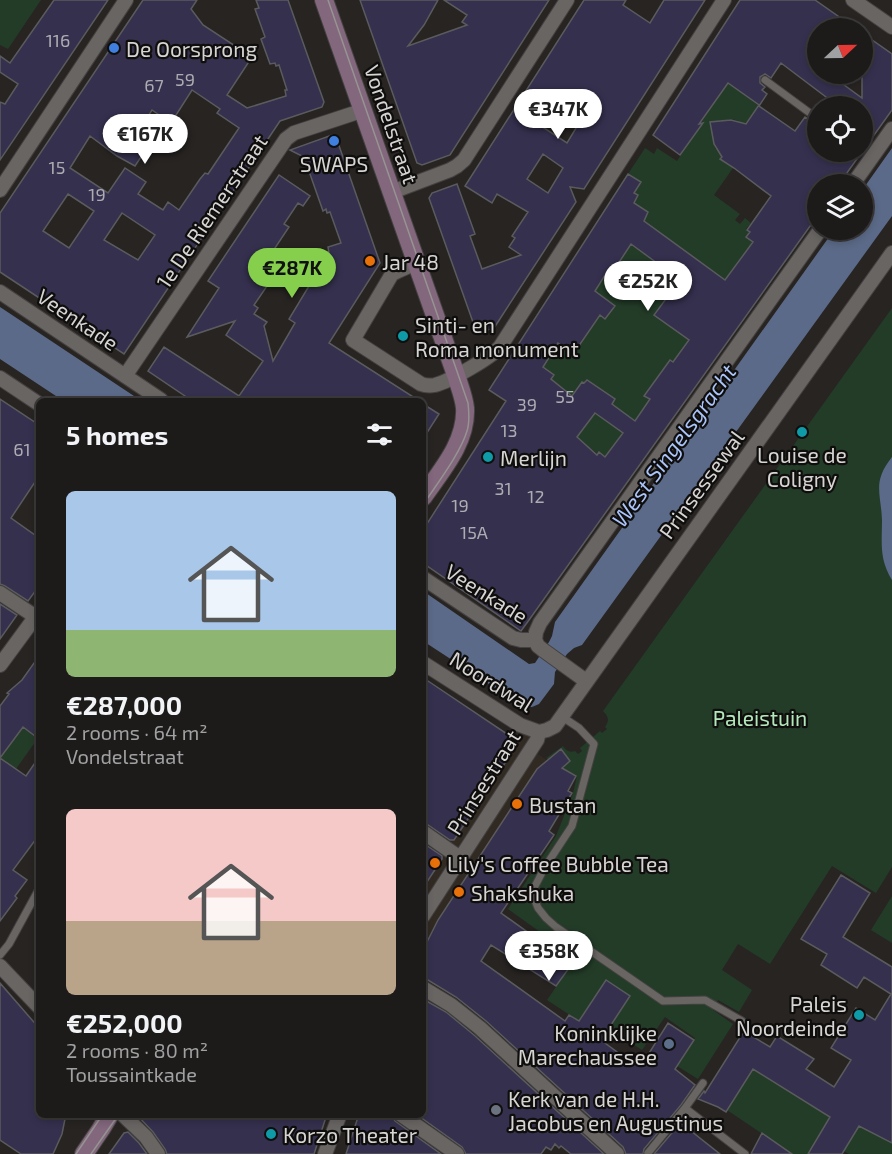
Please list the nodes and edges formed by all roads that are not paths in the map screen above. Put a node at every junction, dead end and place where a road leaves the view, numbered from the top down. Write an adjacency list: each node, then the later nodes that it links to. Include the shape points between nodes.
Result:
1 (126, 0): 12 (street)
2 (324, 0): 8 (street, Vondelstraat)
3 (567, 0): 13 (street, via 464,160)
4 (724, 0): 18 (street, via 500,347)
5 (853, 0): 6 (street)
6 (892, 27)
7 (765, 80): 9 (lane)
8 (364, 110): 13 (street, Vondelstraat); 19 (street, 1e De Riemerstraat, via 286,139)
9 (807, 111)
10 (892, 129): 11 (street)
11 (873, 149)
12 (0, 190)
13 (392, 192): 16 (street, Vondelstraat)
14 (813, 240): 28 (street, via 540,623 536,632)
15 (892, 253): 31 (street, Prinsessewal)
16 (416, 263): 18 (street, Vondelstraat); 18 (street, via 393,274 352,340 421,384 433,386)
17 (0, 292): 19 (street, Veenkade)
18 (456, 375): 23 (street, Vondelstraat, via 465,407 462,434)
19 (125, 376): 21 (street, Veenkade)
20 (0, 378): 22 (street)
21 (158, 398)
22 (36, 402)
23 (426, 492)
24 (426, 580): 28 (street, Veenkade, via 513,638)
25 (0, 593): 26 (street)
26 (36, 615)
27 (36, 619): 29 (street)
28 (539, 645): 31 (street)
29 (0, 665)
30 (426, 665): 33 (street, Noordwal, via 520,725)
31 (586, 681): 32 (street, Prinsessewal)
32 (561, 716): 33 (street, Prinsessewal, via 555,726); 42 (lane, via 594,744 572,826 534,888 538,908 556,927 663,1001 705,1000)
33 (539, 732): 35 (street, Prinsestraat)
34 (426, 834): 35 (street)
35 (460, 858): 37 (street, Prinsestraat)
36 (36, 894): 38 (lane)
37 (426, 911)
38 (0, 954)
39 (0, 966): 41 (street)
40 (426, 990): 54 (street, via 480,1029)
41 (36, 1003)
42 (742, 1021)
43 (703, 1083): 44 (lane)
44 (684, 1108): 49 (lane); 55 (lane)
45 (108, 1118): 50 (street)
46 (339, 1118): 52 (street)
47 (406, 1118): 53 (street)
48 (131, 1120): 51 (street)
49 (648, 1153)
50 (84, 1154)
51 (158, 1154)
52 (326, 1154)
53 (457, 1154)
54 (617, 1154)
55 (745, 1154)

